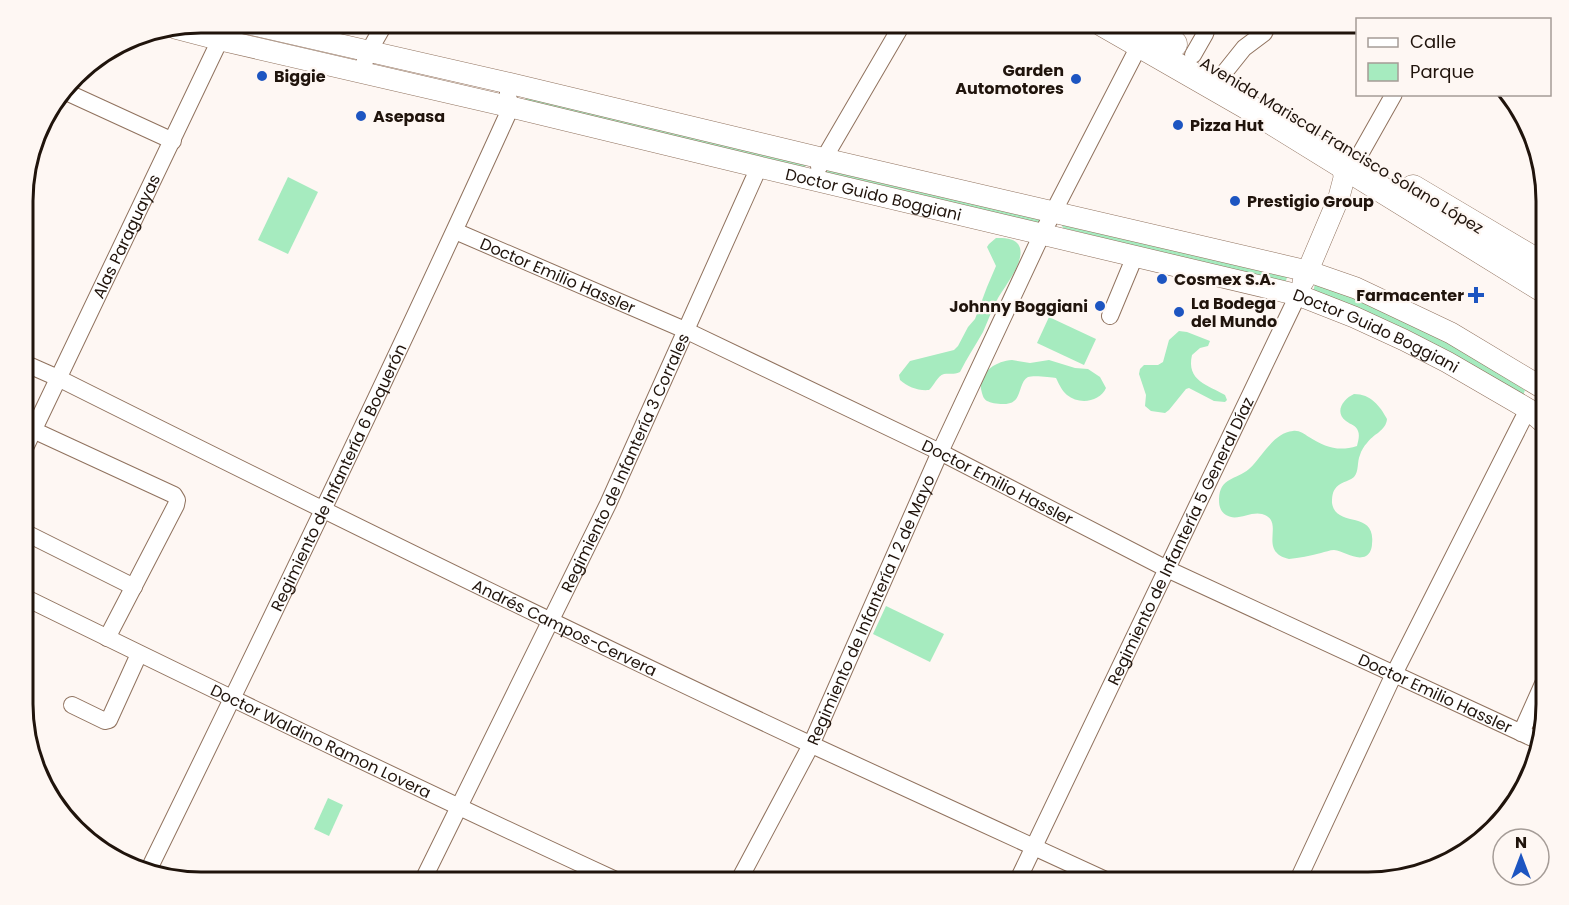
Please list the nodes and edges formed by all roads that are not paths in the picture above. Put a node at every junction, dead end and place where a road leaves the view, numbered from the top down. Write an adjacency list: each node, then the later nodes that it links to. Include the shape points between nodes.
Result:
1 (223, 33): 19 (street, Alas Paraguayas)
2 (231, 33): 13 (main road, Doctor Guido Boggiani)
3 (292, 33): 11 (main road, Doctor Guido Boggiani)
4 (380, 33): 11 (street)
5 (897, 33): 20 (street)
6 (1139, 33): 26 (street, Regimiento de Infantería 1 2 de Mayo)
7 (1146, 33): 21 (highway, Avenida Mariscal Francisco Solano López, via 1245,105)
8 (1149, 33): 12 (highway, Avenida Mariscal Francisco Solano López)
9 (1205, 33): 12 (street)
10 (1264, 33): 14 (street, via 1244,48)
11 (369, 51): 13 (street); 15 (main road, Doctor Guido Boggiani)
12 (1193, 55): 14 (highway, Avenida Mariscal Francisco Solano López)
13 (361, 71): 18 (main road, Doctor Guido Boggiani)
14 (1224, 73): 21 (highway, Avenida Mariscal Francisco Solano López)
15 (516, 85): 18 (street, Regimiento de Infantería 6 Boquerón, via 520,99); 20 (main road, Doctor Guido Boggiani)
16 (72, 94): 19 (street)
17 (1393, 96): 21 (street)
18 (511, 107): 22 (main road, Doctor Guido Boggiani); 27 (street, Regimiento de Infantería 6 Boquerón)
19 (172, 141): 37 (street, Alas Paraguayas)
20 (825, 159): 23 (street); 26 (main road, Doctor Guido Boggiani)
21 (1351, 161): 24 (highway, Avenida Mariscal Francisco Solano López); 25 (main road, Regimiento de Infantería 5 General Díaz); 30 (highway, Avenida Mariscal Francisco Solano López)
22 (759, 167): 23 (main road, Doctor Guido Boggiani); 35 (street, Regimiento de Infantería 3 Corrales)
23 (812, 179): 28 (main road, Doctor Guido Boggiani)
24 (1371, 182): 25 (main road, via 1353,186); 32 (highway, Avenida Mariscal Francisco Solano López)
25 (1339, 197): 31 (main road, Regimiento de Infantería 5 General Díaz)
26 (1053, 211): 28 (street, Regimiento de Infantería 1 2 de Mayo); 31 (main road, Doctor Guido Boggiani)
27 (455, 231): 35 (street, Doctor Emilio Hassler); 44 (street, Regimiento de Infantería 6 Boquerón)
28 (1042, 234): 29 (main road, Doctor Guido Boggiani); 43 (street, Regimiento de Infantería 1 2 de Mayo)
29 (1135, 256): 33 (main road, Doctor Guido Boggiani); 34 (street)
30 (1536, 262)
31 (1307, 271): 33 (main road, Regimiento de Infantería 5 General Díaz); 38 (main road, Doctor Guido Boggiani, via 1356,288)
32 (1536, 285)
33 (1298, 295): 40 (main road, Doctor Guido Boggiani, via 1404,340); 46 (street, Regimiento de Infantería 5 General Díaz)
34 (1110, 316)
35 (685, 330): 43 (street, Doctor Emilio Hassler); 49 (street, Regimiento de Infantería 3 Corrales, via 608,504)
36 (33, 367): 37 (street, Andrés Campos-Cervera)
37 (58, 378): 42 (street, Alas Paraguayas); 44 (street, Andrés Campos-Cervera)
38 (1536, 380)
39 (1536, 399): 40 (main road)
40 (1528, 409): 41 (main road, Doctor Guido Boggiani); 52 (street)
41 (1536, 416)
42 (33, 430): 47 (street, via 174,495 176,505)
43 (940, 452): 46 (street, Doctor Emilio Hassler); 58 (street, Regimiento de Infantería 1 2 de Mayo)
44 (323, 510): 49 (street, Andrés Campos-Cervera); 53 (street, Regimiento de Infantería 6 Boquerón)
45 (33, 536): 47 (street)
46 (1167, 569): 52 (street, Doctor Emilio Hassler); 60 (street, Regimiento de Infantería 5 General Díaz)
47 (134, 587): 50 (street)
48 (33, 601): 50 (street, Doctor Waldino Ramon Lovera)
49 (550, 620): 58 (street, Andrés Campos-Cervera); 59 (street, Regimiento de Infantería 3 Corrales)
50 (107, 638): 51 (street, Doctor Waldino Ramon Lovera)
51 (139, 654): 53 (street, Doctor Waldino Ramon Lovera); 55 (street, via 109,720)
52 (1394, 674): 56 (street, Doctor Emilio Hassler); 67 (street)
53 (232, 699): 59 (street, Doctor Waldino Ramon Lovera); 61 (street, Regimiento de Infantería 6 Boquerón)
54 (1536, 699): 56 (street)
55 (72, 705)
56 (1521, 733): 57 (street, Doctor Emilio Hassler)
57 (1532, 738)
58 (811, 745): 60 (street, Andrés Campos-Cervera); 64 (street, Regimiento de Infantería 1 2 de Mayo)
59 (459, 808): 62 (street, Regimiento de Infantería 3 Corrales); 63 (street, Doctor Waldino Ramon Lovera)
60 (1034, 847): 65 (street, Regimiento de Infantería 5 General Díaz); 66 (street, Andrés Campos-Cervera)
61 (151, 864)
62 (427, 872)
63 (598, 872)
64 (743, 872)
65 (1022, 872)
66 (1088, 872)
67 (1302, 872)

